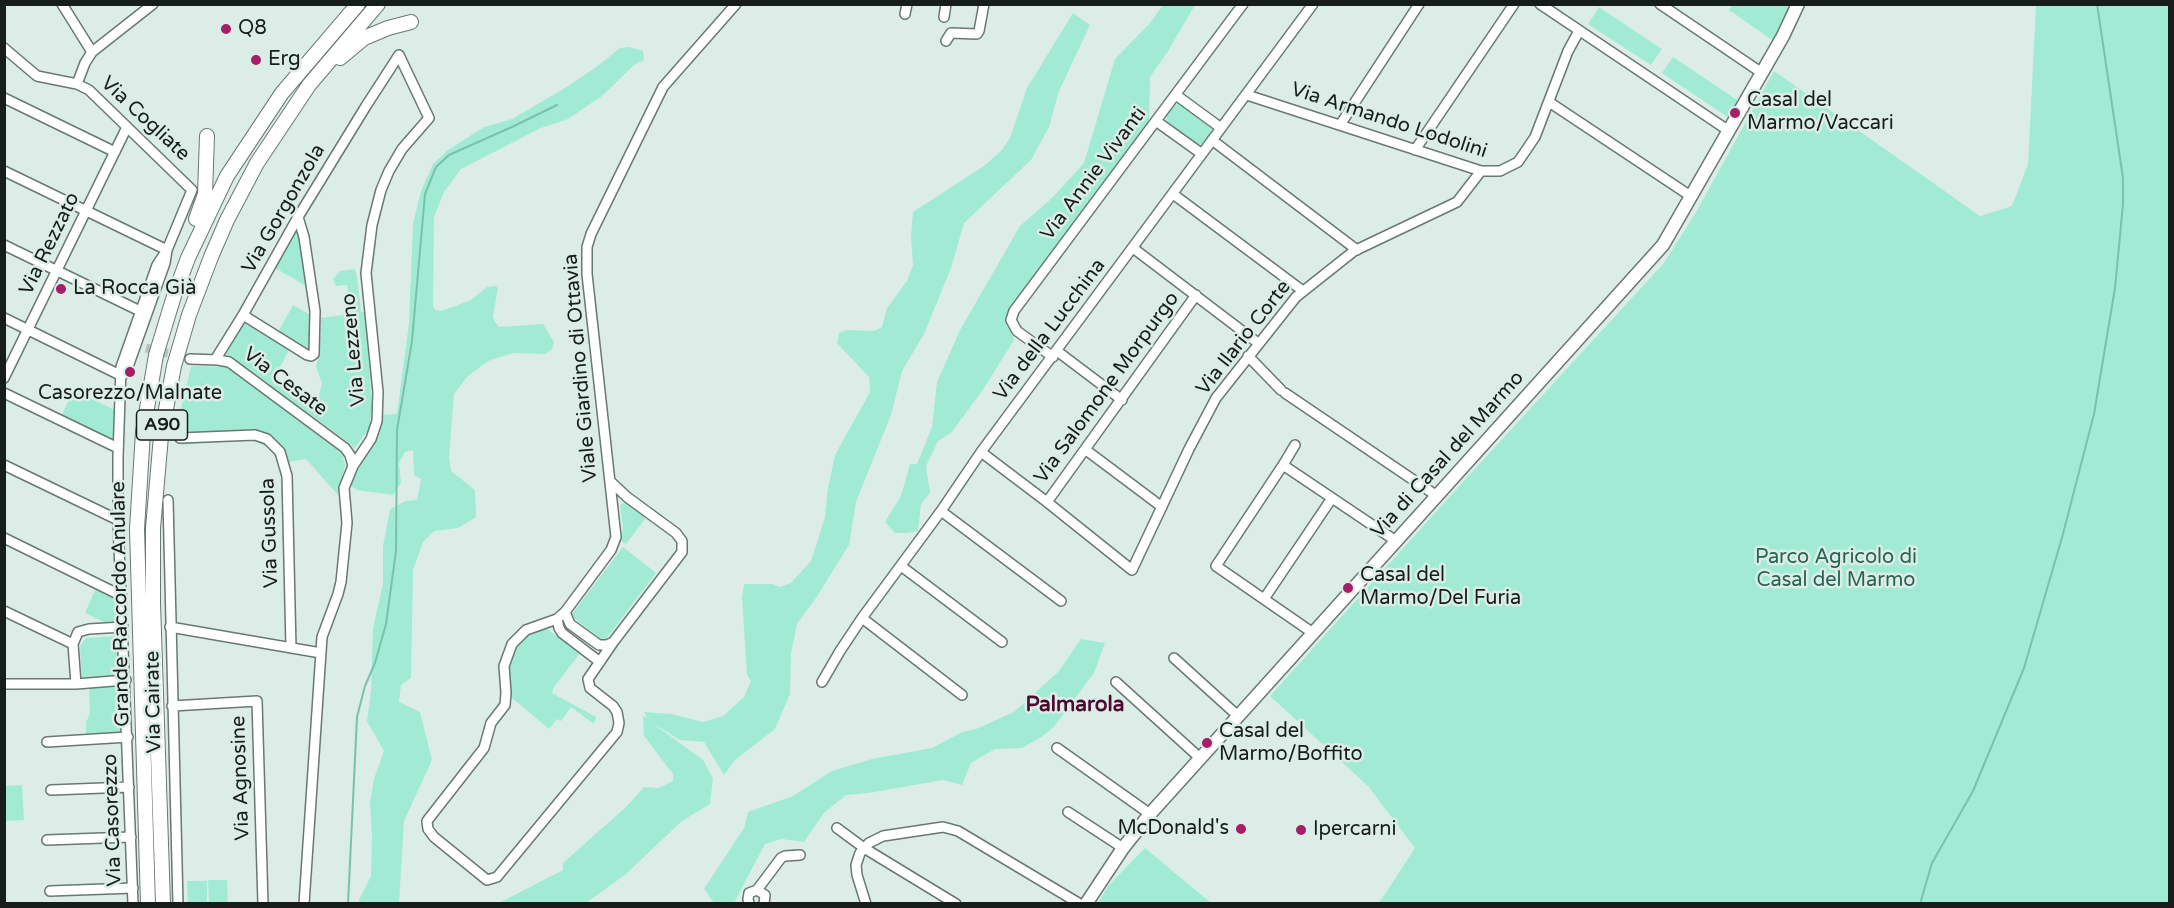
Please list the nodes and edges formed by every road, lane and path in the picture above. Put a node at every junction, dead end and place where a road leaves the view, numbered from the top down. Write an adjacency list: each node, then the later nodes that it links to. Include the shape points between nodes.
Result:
1 (62, 4): 20 (street)
2 (153, 4): 20 (street)
3 (358, 4): 53 (highway, Grande Raccordo Anulare / A90, via 282,93 239,156 202,226)
4 (378, 4): 24 (highway, Grande Raccordo Anulare / A90)
5 (736, 4): 77 (street, Viale Giardino di Ottavia, via 663,87 588,243 585,257)
6 (946, 4): 15 (street)
7 (984, 4): 18 (street, via 977,34 951,33)
8 (1243, 4): 25 (street, Via Annie Vivanti)
9 (1313, 4): 26 (street, Via della Lucchina)
10 (1419, 4): 30 (street)
11 (1514, 4): 36 (street)
12 (1660, 4): 22 (street)
13 (1798, 4): 22 (main road, Via di Casal del Marmo)
14 (1542, 5): 17 (street)
15 (944, 16)
16 (411, 22): 24 (highway, via 364,38)
17 (1579, 31): 28 (street, Via Armando Lodolini); 33 (street)
18 (946, 41)
19 (6, 50): 23 (street, Via Cogliate, via 37,76)
20 (92, 52): 23 (street)
21 (399, 55): 45 (street, Via Gorgonzola); 76 (street, Via Lezzeno, via 429,118 397,157 375,212 366,273 378,413 373,436)
22 (1762, 73): 33 (main road, Via di Casal del Marmo)
23 (77, 84): 31 (street, Via Cogliate, via 92,92)
24 (309, 85): 135 (highway, Grande Raccordo Anulare / A90, via 257,163 215,248 181,338 164,413 152,544)
25 (1176, 95): 29 (street, Via Annie Vivanti); 32 (street)
26 (1247, 95): 30 (street, Via Armando Lodolini); 32 (street, Via della Lucchina)
27 (4, 98): 37 (street)
28 (1549, 102): 40 (street, Via Armando Lodolini, via 1535,137 1518,162 1500,171); 43 (street)
29 (1156, 121): 38 (street); 61 (street, Via Annie Vivanti, via 1011,315 1017,331)
30 (1340, 125): 36 (street, Via Armando Lodolini)
31 (127, 127): 37 (street, Via Rezzato); 41 (street, Via Cogliate)
32 (1221, 128): 35 (street, Via della Lucchina)
33 (1729, 131): 43 (main road, Via di Casal del Marmo)
34 (207, 136): 53 (highway, via 205,194 178,266)
35 (1212, 141): 38 (street, Via della Lucchina); 49 (street)
36 (1415, 150): 40 (street, Via Armando Lodolini)
37 (115, 152): 44 (street, Via Rezzato)
38 (1202, 154): 42 (street, Via della Lucchina)
39 (4, 171): 44 (street)
40 (1481, 171): 49 (street, Via Ilario Corte, via 1457,202)
41 (192, 193): 48 (street, Via Casorezzo)
42 (1173, 194): 47 (street, Via della Lucchina); 51 (street)
43 (1692, 197): 79 (main road, Via di Casal del Marmo, via 1664,245)
44 (86, 211): 48 (street); 50 (street, Via Rezzato)
45 (298, 217): 55 (street, Via Gorgonzola); 55 (street, via 316,319 315,349 311,356 307,355)
46 (4, 245): 50 (street)
47 (1133, 248): 52 (street); 61 (street, Via della Lucchina)
48 (167, 250): 54 (street, Via Casorezzo); 59 (street, Via Casorezzo)
49 (1357, 250): 51 (street, Via Ilario Corte)
50 (57, 271): 54 (street); 57 (street, Via Rezzato)
51 (1303, 291): 58 (street, Via Ilario Corte)
52 (1196, 295): 58 (street); 68 (street, Via Salomone Morpurgo)
53 (174, 296): 134 (highway, Grande Raccordo Anulare / A90, via 156,355 146,411 137,512)
54 (140, 310): 65 (street, Via Casorezzo, via 121,362)
55 (243, 315): 64 (street, Via Gorgonzola)
56 (4, 318): 57 (street)
57 (28, 329): 65 (street); 66 (street, Via Rezzato)
58 (1258, 343): 62 (street, Via Ilario Corte)
59 (136, 346): 60 (street); 65 (street, Via Casorezzo)
60 (146, 348)
61 (1055, 354): 68 (street); 73 (street, Via della Lucchina)
62 (1248, 356): 79 (street, via 1283,391); 84 (street, Via Ilario Corte, via 1214,402)
63 (190, 359): 64 (street)
64 (215, 360): 76 (street, Via Cesate, via 229,362 345,448)
65 (122, 376): 71 (street, Via Casorezzo)
66 (4, 378)
67 (4, 393): 71 (street)
68 (1122, 400): 72 (street, Via Salomone Morpurgo)
69 (180, 438): 103 (street, Via Gussola, via 255,435 267,439 280,452 287,476)
70 (1295, 445): 75 (street)
71 (118, 448): 86 (street, Via Casorezzo)
72 (1086, 450): 82 (street, Via Salomone Morpurgo); 84 (street)
73 (981, 452): 82 (street); 85 (street, Via della Lucchina)
74 (4, 465): 86 (street)
75 (1283, 465): 80 (street); 91 (street, via 1216,566)
76 (353, 466): 104 (street, Via Lezzeno, via 344,488 347,523 340,586 323,630)
77 (610, 481): 78 (street); 83 (street, Viale Giardino di Ottavia)
78 (627, 496): 83 (street); 100 (street, via 676,533 682,549)
79 (1437, 496): 88 (main road, Via di Casal del Marmo)
80 (1332, 498): 88 (street); 91 (street)
81 (168, 500): 98 (street, Via Cairate)
82 (1047, 502): 84 (street, Via Ilario Corte, via 1132,570)
83 (612, 503): 94 (street, Viale Giardino di Ottavia, via 613,547)
84 (1162, 507)
85 (941, 511): 89 (street, Via della Lucchina); 92 (street)
86 (118, 520): 90 (street, Via Casorezzo)
87 (4, 538): 90 (street)
88 (1396, 541): 99 (main road, Via di Casal del Marmo)
89 (901, 566): 95 (street, Via della Lucchina); 101 (street)
90 (122, 596): 97 (street, Via Casorezzo)
91 (1264, 598): 99 (street)
92 (1061, 601)
93 (4, 611): 102 (street)
94 (565, 612): 96 (street, Viale Giardino di Ottavia); 100 (street, via 570,624 599,645)
95 (862, 618): 108 (street, Via della Lucchina); 112 (street)
96 (557, 619): 106 (street, via 562,633); 106 (street, via 529,629 512,644 504,666 505,705 491,723 484,748 427,821 434,837 486,879 498,877 618,729 616,709 588,686 589,677)
97 (123, 627): 102 (street, via 81,630); 107 (street, Via Casorezzo)
98 (170, 627): 103 (street); 113 (street, Via Cairate)
99 (1313, 633): 114 (main road, Via di Casal del Marmo)
100 (614, 641): 106 (street)
101 (1002, 642)
102 (73, 644): 111 (street)
103 (291, 648): 104 (street)
104 (321, 653): 138 (street, Via Lezzeno)
105 (1174, 658): 114 (street)
106 (600, 662)
107 (126, 680): 111 (street); 115 (street, Via Casorezzo)
108 (822, 682)
109 (1116, 682): 118 (street)
110 (4, 684): 111 (street)
111 (75, 684)
112 (962, 695)
113 (172, 706): 136 (street, Via Cairate); 137 (street, Via Agnosine, via 257,701)
114 (1238, 717): 118 (main road, Via di Casal del Marmo)
115 (128, 737): 116 (street); 119 (street, Via Casorezzo)
116 (47, 742)
117 (1057, 748): 122 (street)
118 (1200, 758): 122 (main road, Via di Casal del Marmo)
119 (129, 787): 120 (street); 124 (street, Via Casorezzo)
120 (51, 790)
121 (1068, 812): 127 (street)
122 (1150, 814): 127 (main road, Via di Casal del Marmo)
123 (837, 828): 126 (street)
124 (131, 837): 125 (street); 129 (street, Via Casorezzo)
125 (47, 840)
126 (864, 848): 141 (street, via 855,868); 142 (street); 143 (street, via 883,836 950,828)
127 (1123, 848): 144 (main road, Via di Casal del Marmo)
128 (800, 855): 130 (street, via 781,858)
129 (133, 888): 131 (street); 133 (street, Via Casorezzo)
130 (757, 890): 132 (street, via 762,891); 139 (street, via 749,893)
131 (50, 891)
132 (765, 900): 140 (street)
133 (133, 903)
134 (148, 903)
135 (163, 903)
136 (178, 903)
137 (263, 903)
138 (304, 903)
139 (749, 903)
140 (776, 903)
141 (866, 903)
142 (956, 903)
143 (1080, 903)
144 (1086, 903)

